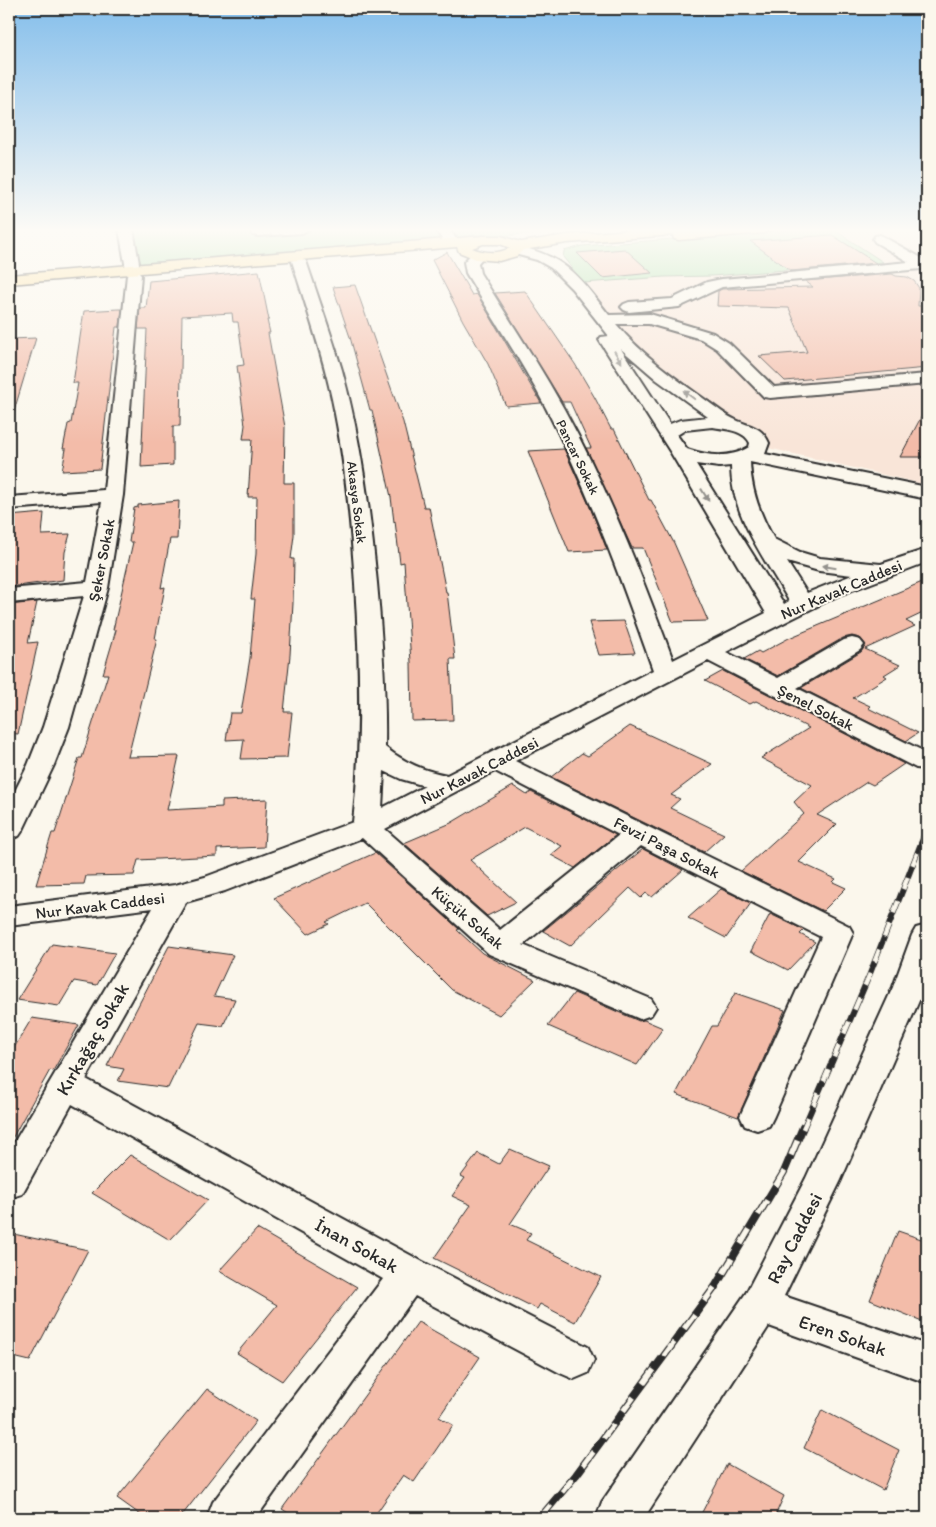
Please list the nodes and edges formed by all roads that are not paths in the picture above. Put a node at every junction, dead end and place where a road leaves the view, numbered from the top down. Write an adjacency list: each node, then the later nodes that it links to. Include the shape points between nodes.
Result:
1 (131, 300): 15 (street, Şeker Sokak)
2 (312, 300): 28 (street, Akasya Sokak, via 341,405 355,478 370,628)
3 (491, 300): 26 (street, Pancar Sokak, via 566,430 619,544)
4 (575, 300): 10 (street, one-way to 10, via 612,346)
5 (587, 300): 7 (street)
6 (682, 300): 7 (street)
7 (600, 315): 8 (street, via 650,319 707,336 723,346 770,393); 9 (street, one-way to 7, via 626,345)
8 (927, 379)
9 (729, 424): 10 (street, via 695,422 680,425); 12 (street, via 751,432 759,439)
10 (667, 434): 11 (street)
11 (680, 453): 12 (street, via 709,460); 23 (street, one-way to 23)
12 (750, 453): 13 (street); 14 (street); 17 (street, via 740,471 747,504)
13 (927, 485)
14 (927, 493)
15 (113, 495): 16 (street); 20 (street, Şeker Sokak)
16 (9, 503)
17 (768, 544): 19 (street, one-way to 17, via 857,569 816,564 780,552); 22 (street)
18 (927, 555): 19 (street, Nur Kavak Caddesi)
19 (895, 566): 22 (street, Nur Kavak Caddesi)
20 (97, 588): 21 (street); 33 (street, Şeker Sokak, via 56,727)
21 (9, 596)
22 (802, 604): 23 (street, Nur Kavak Caddesi)
23 (779, 615): 25 (street, Nur Kavak Caddesi)
24 (852, 645): 27 (street)
25 (706, 651): 26 (street, Nur Kavak Caddesi); 27 (street, Şenel Sokak)
26 (666, 672): 30 (street, Nur Kavak Caddesi)
27 (779, 688): 29 (street, Şenel Sokak)
28 (373, 750): 31 (street, via 405,772); 32 (street, Akasya Sokak)
29 (926, 759)
30 (495, 762): 31 (street, Nur Kavak Caddesi); 34 (street, Fevzi Paşa Sokak)
31 (454, 784): 32 (street, Nur Kavak Caddesi)
32 (366, 828): 35 (street, Nur Kavak Caddesi); 38 (street, Küçük Sokak)
33 (9, 830)
34 (639, 833): 38 (street); 42 (street, Fevzi Paşa Sokak, via 838,933)
35 (175, 896): 36 (street, Nur Kavak Caddesi); 41 (street, Kırkağaç Sokak)
36 (9, 916)
37 (927, 935): 39 (street, Ray Caddesi)
38 (500, 947): 40 (street, Küçük Sokak)
39 (918, 992): 45 (street, Ray Caddesi)
40 (640, 1007)
41 (66, 1084): 43 (street, Kırkağaç Sokak); 44 (street, İnan Sokak)
42 (756, 1116)
43 (9, 1183)
44 (408, 1274): 46 (street); 48 (street, İnan Sokak)
45 (760, 1305): 47 (street, Eren Sokak); 49 (street, Ray Caddesi)
46 (574, 1360)
47 (927, 1364)
48 (229, 1518)
49 (618, 1518)

